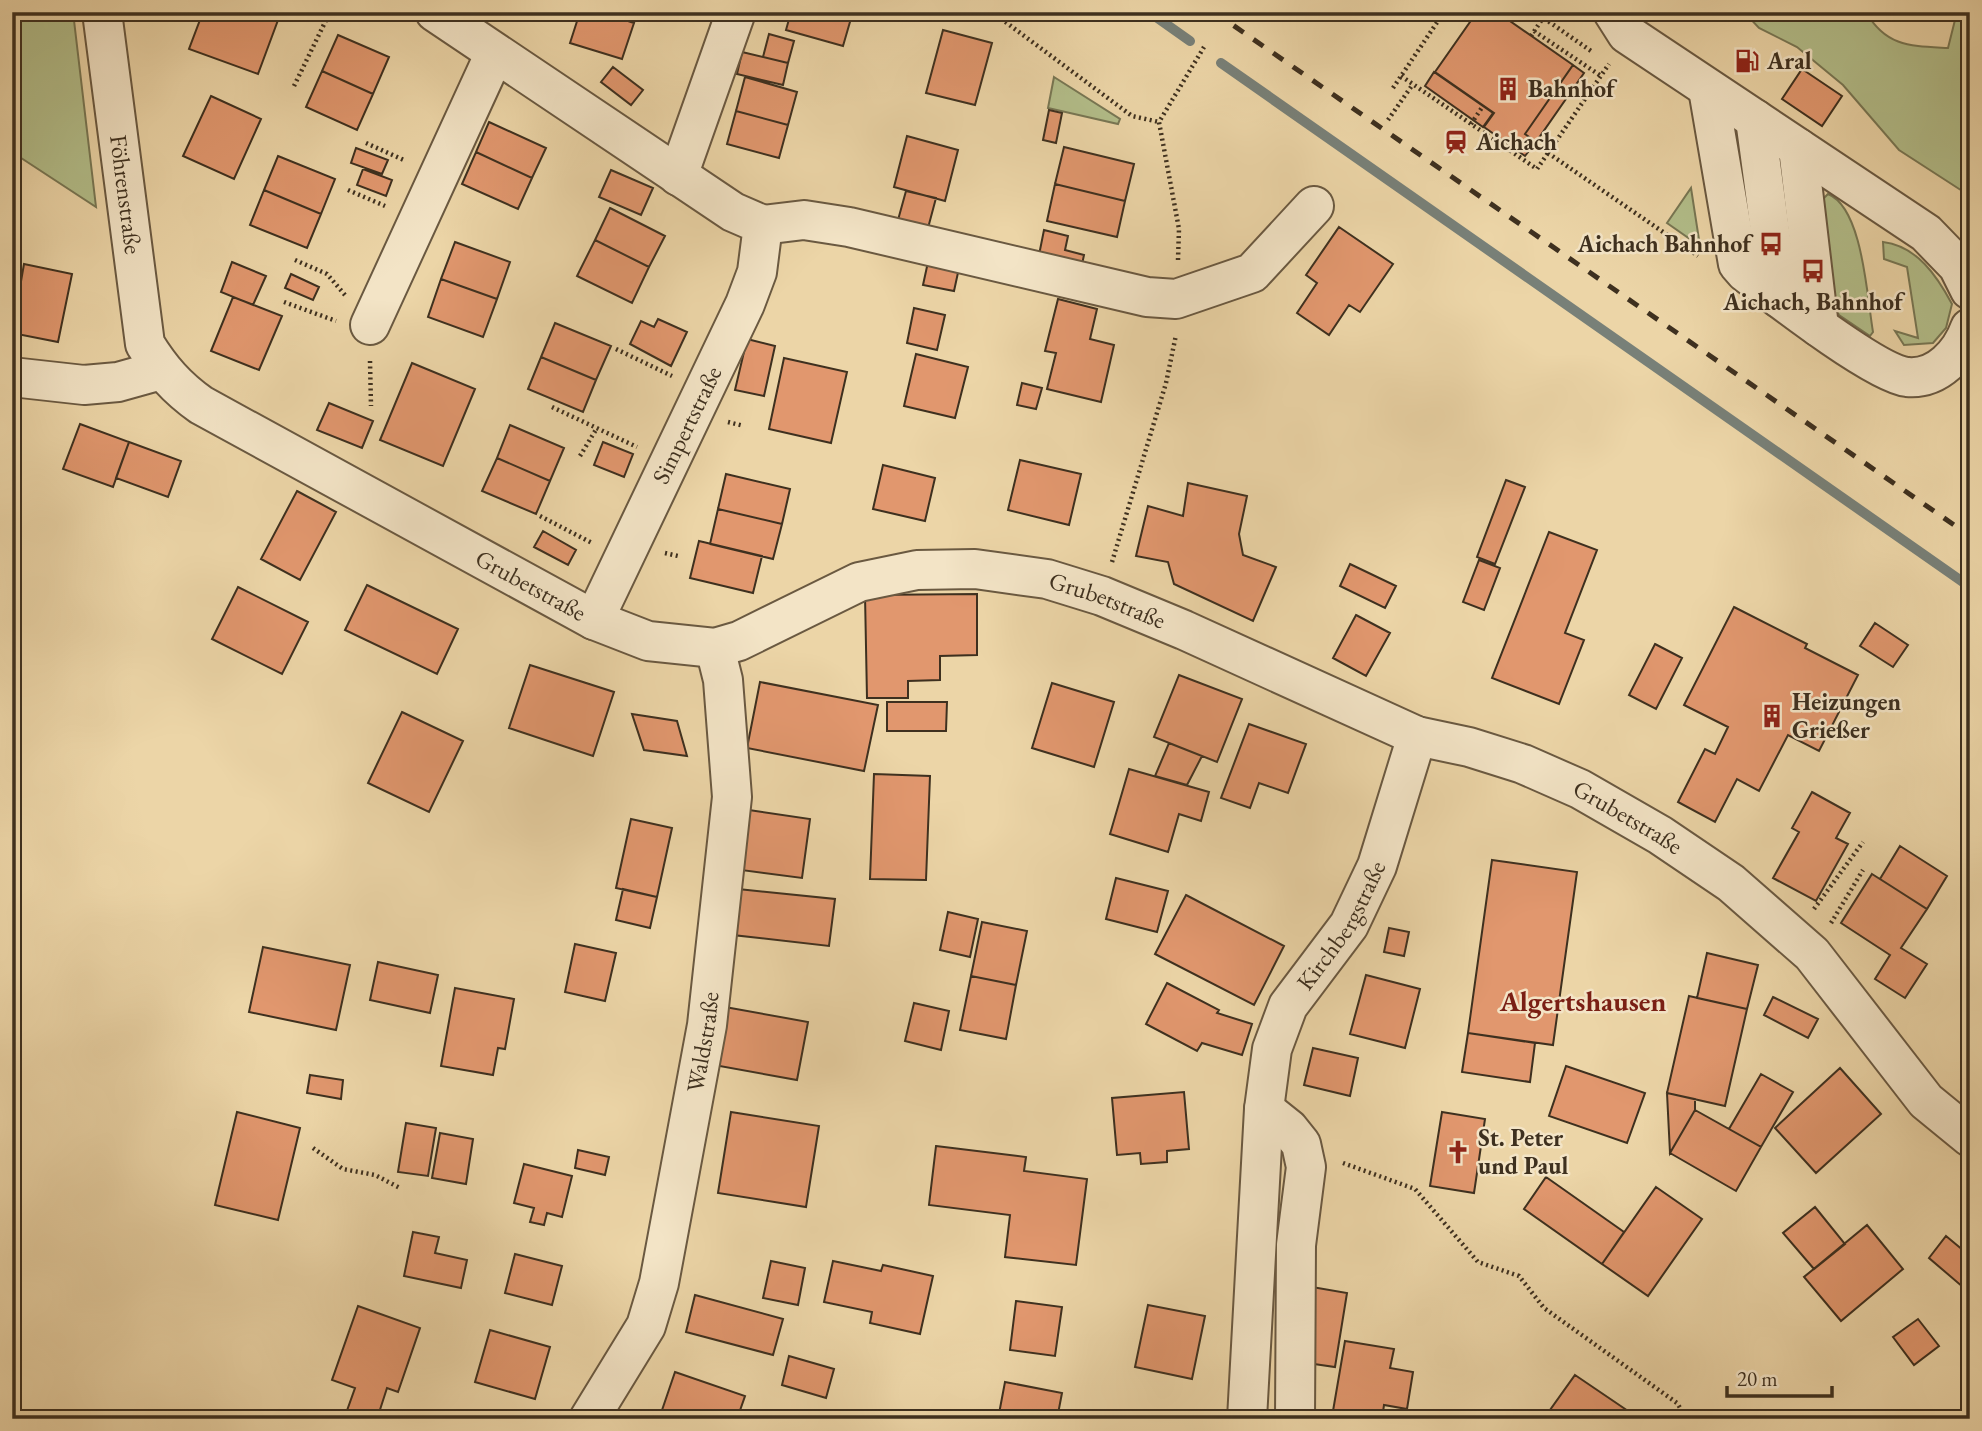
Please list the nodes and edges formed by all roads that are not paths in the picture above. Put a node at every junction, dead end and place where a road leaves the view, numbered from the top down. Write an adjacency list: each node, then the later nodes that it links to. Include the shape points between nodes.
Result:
1 (102, 12): 17 (street, Föhrenstraße, via 139,312 145,344)
2 (435, 12): 5 (street)
3 (736, 12): 9 (street)
4 (1613, 12): 6 (street, via 1627,34)
5 (495, 53): 9 (street); 14 (street)
6 (1709, 89): 7 (street); 13 (street, via 1738,264)
7 (1755, 119): 8 (street); 13 (street)
8 (1798, 148): 12 (street, via 1926,233 1958,266); 15 (street)
9 (678, 176): 11 (street)
10 (1314, 206): 11 (street, via 1252,273 1177,299 1147,298 849,227 804,220)
11 (762, 225): 19 (street, Simpertstraße, via 757,272)
12 (1970, 290)
13 (1779, 298): 15 (street)
14 (370, 325)
15 (1819, 327): 16 (street, via 1908,377 1928,374 1955,358)
16 (1970, 328)
17 (161, 370): 18 (street, via 118,382 84,385); 19 (street, Grubetstraße, via 178,388 222,417)
18 (12, 377)
19 (594, 620): 20 (street, Grubetstraße, via 648,641)
20 (715, 648): 21 (street, Grubetstraße, via 739,641 859,582 918,570 975,569 1047,579 1102,596); 24 (street, Waldstraße, via 723,680 732,797 707,1025 659,1283 646,1326)
21 (1417, 736): 22 (street, Kirchbergstraße, via 1377,866 1354,913 1288,1006 1272,1049); 23 (street, Grubetstraße, via 1513,761 1580,789 1731,883 1802,946 1926,1101)
22 (1264, 1109): 25 (street, Kirchbergstraße); 26 (street, via 1301,1144 1306,1167 1296,1245)
23 (1970, 1136)
24 (589, 1419)
25 (1247, 1419)
26 (1294, 1419)

